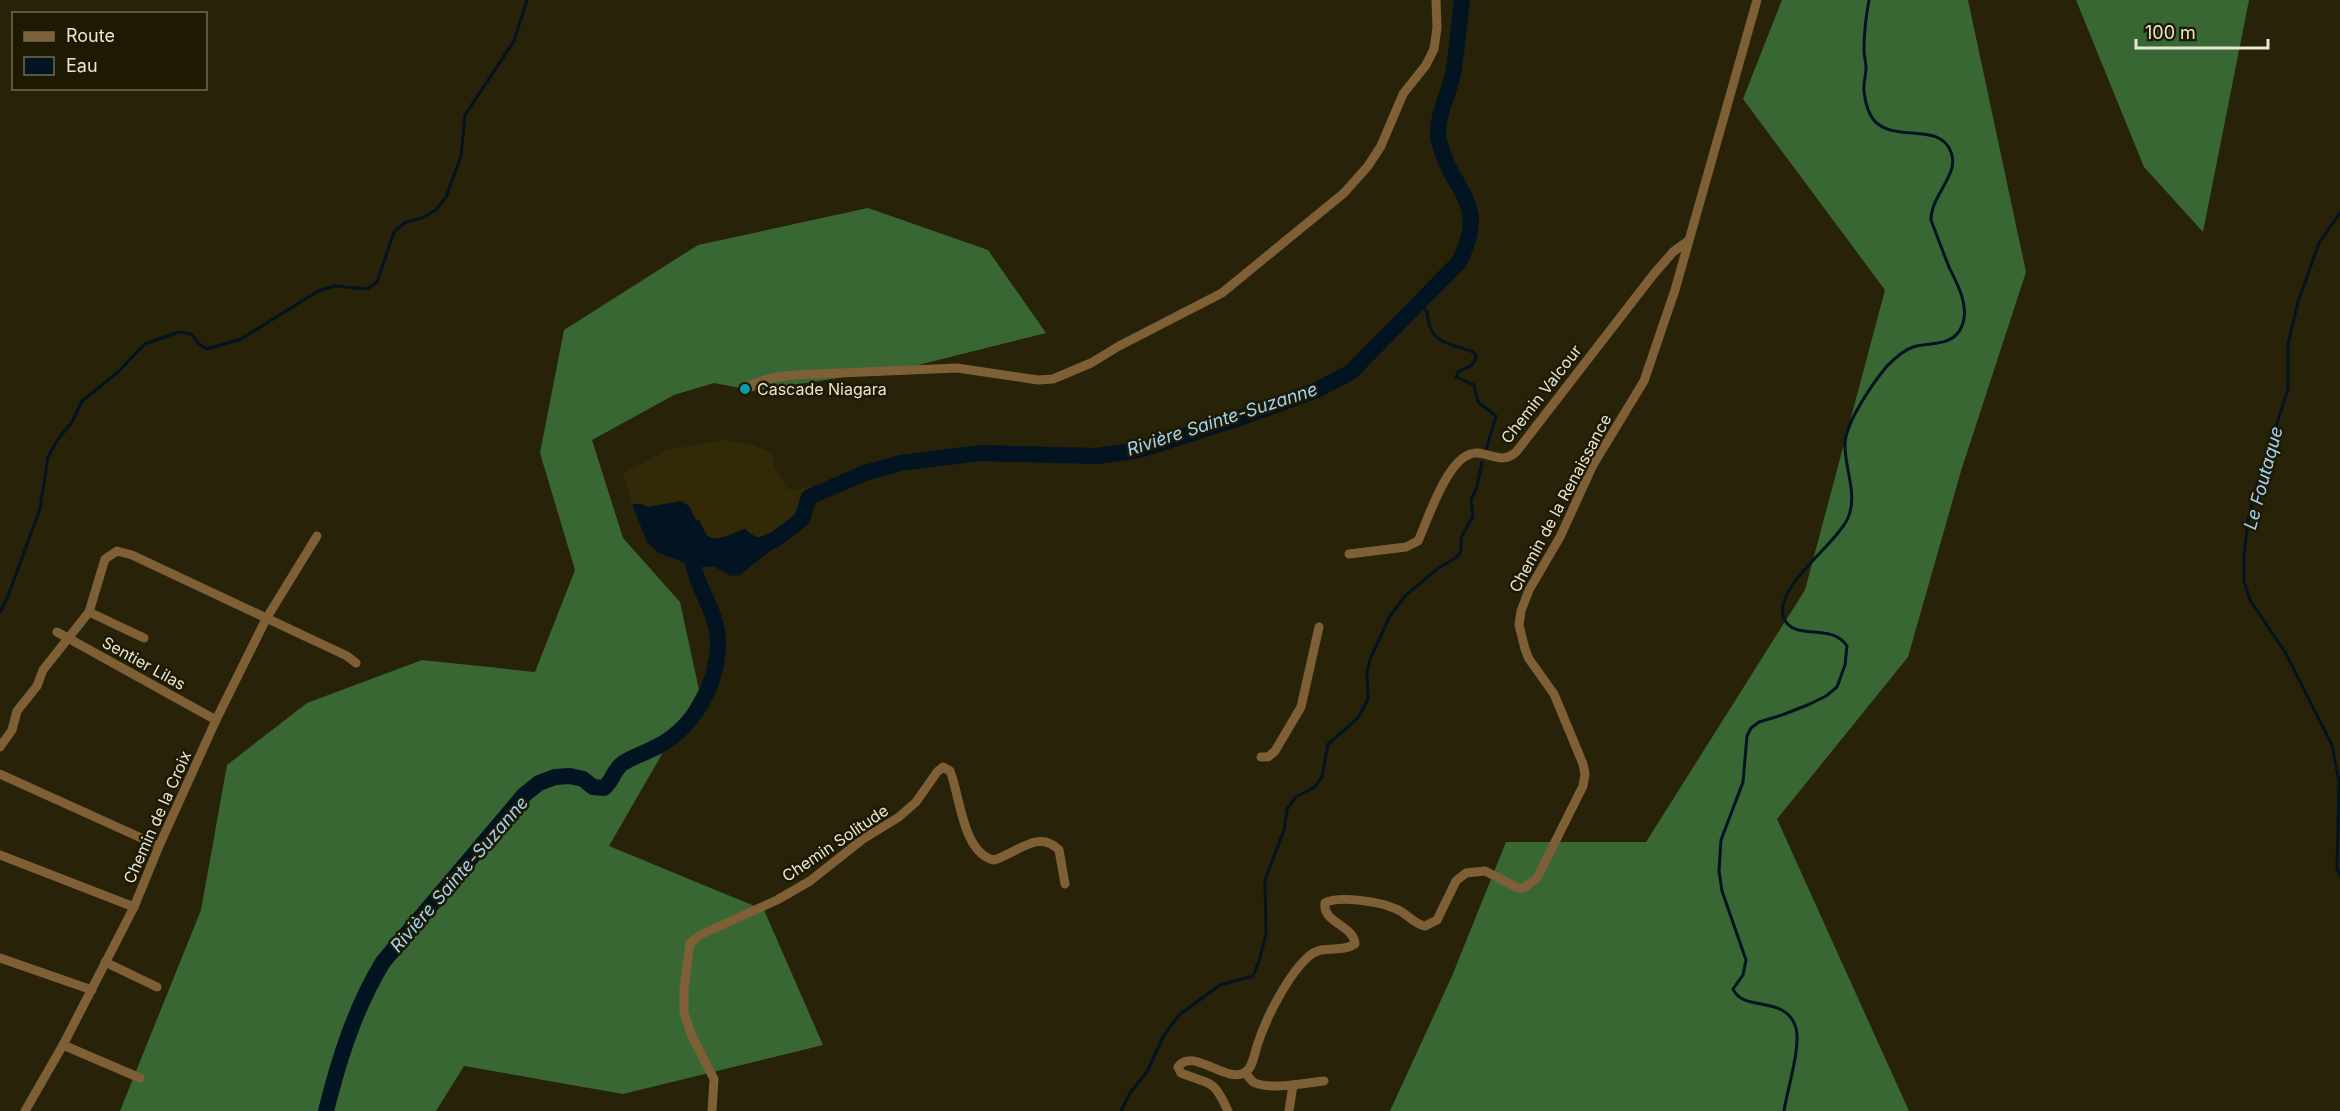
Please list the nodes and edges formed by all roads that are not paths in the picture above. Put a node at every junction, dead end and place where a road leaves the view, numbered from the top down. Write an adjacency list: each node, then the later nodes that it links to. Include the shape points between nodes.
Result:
1 (1436, 0): 4 (street, via 1434,50 1403,94 1368,166 1344,193 1222,293 1053,379 957,368 793,375 773,377)
2 (1757, 0): 3 (street, Chemin de la Renaissance)
3 (1688, 241): 6 (street, Chemin Valcour, via 1653,275 1517,451 1504,459 1477,453 1461,458 1443,485 1418,541 1400,548); 27 (street, Chemin de la Renaissance, via 1644,381 1593,465 1521,611 1519,625 1525,649 1554,694 1585,774 1579,796 1537,878 1518,888 1485,871 1466,873 1456,881 1437,920 1430,926 1416,924 1389,906 1329,900 1324,908 1328,915 1351,933 1355,944 1318,950 1300,965 1265,1020 1250,1069)
4 (745, 389)
5 (317, 536): 8 (street, Chemin de la Croix)
6 (1349, 554)
7 (89, 612): 8 (street, via 105,559 117,551); 11 (street); 12 (street)
8 (266, 619): 13 (street); 14 (street, Chemin de la Croix)
9 (1319, 627): 16 (street, via 1300,707 1275,751)
10 (57, 632): 11 (street, Sentier Lilas)
11 (68, 638): 14 (street, Sentier Lilas); 15 (street, via 17,711 12,730)
12 (144, 638)
13 (356, 663)
14 (216, 720): 18 (street, Chemin de la Croix)
15 (0, 747)
16 (1261, 757)
17 (0, 774): 18 (street)
18 (159, 846): 21 (street, Chemin de la Croix)
19 (0, 855): 21 (street)
20 (1065, 884): 32 (street, Chemin Solitude, via 1059,850 1047,841 1035,841 994,860 985,856 964,826 954,778 943,767 899,818 863,839 810,881 690,943 684,1013 714,1079)
21 (134, 907): 23 (street, Chemin de la Croix)
22 (0, 958): 25 (street)
23 (105, 962): 24 (street); 25 (street, Chemin de la Croix)
24 (157, 987)
25 (92, 990): 26 (street, Chemin de la Croix)
26 (63, 1044): 28 (street); 31 (street, Chemin de la Croix)
27 (1245, 1072): 30 (street, via 1259,1084); 33 (street, via 1232,1075 1193,1060 1178,1067 1181,1073 1214,1086)
28 (140, 1078)
29 (1324, 1081): 30 (street)
30 (1293, 1085): 34 (street)
31 (25, 1111)
32 (712, 1111)
33 (1228, 1111)
34 (1289, 1111)

